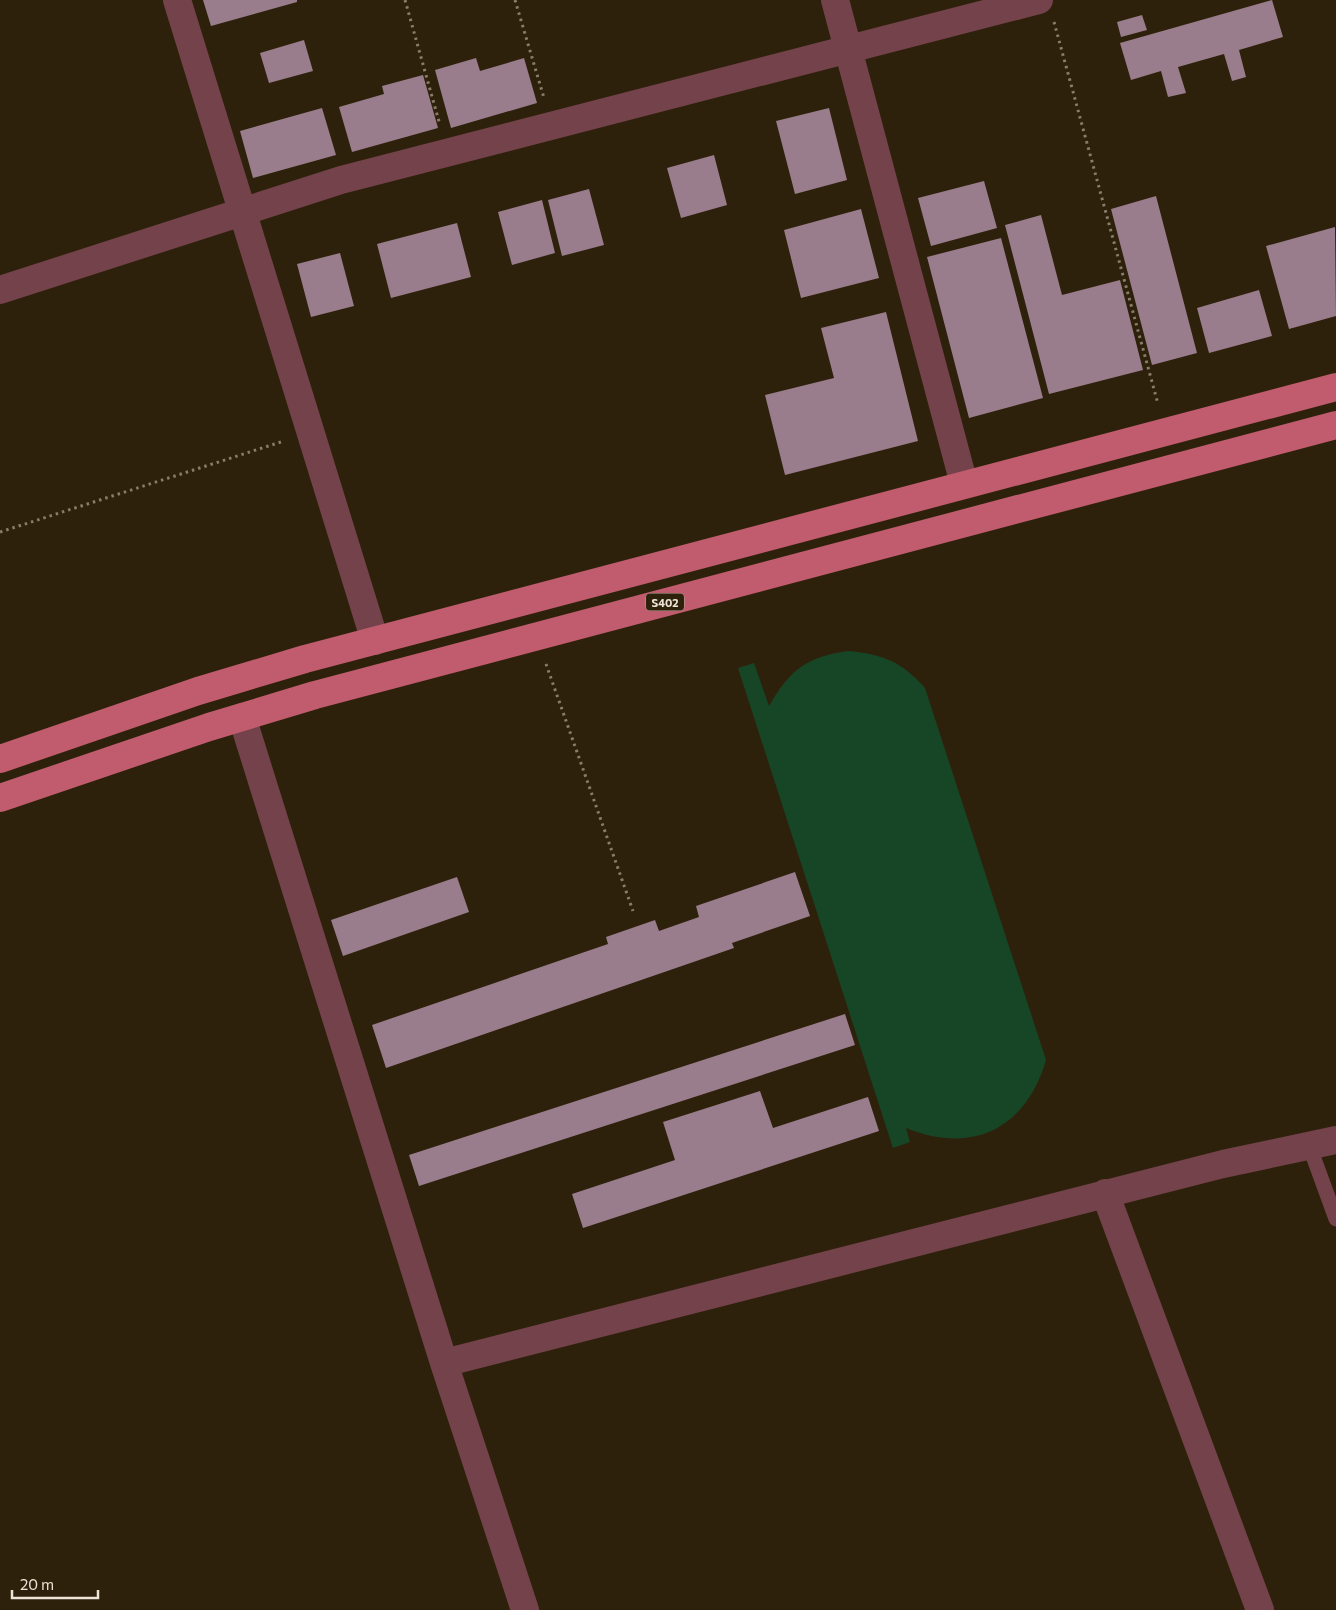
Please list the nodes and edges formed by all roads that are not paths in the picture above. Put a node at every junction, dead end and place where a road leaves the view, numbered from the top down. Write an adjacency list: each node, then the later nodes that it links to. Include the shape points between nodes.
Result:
1 (177, 0): 5 (street)
2 (835, 0): 4 (street)
3 (1046, 10): 4 (street)
4 (848, 49): 5 (street, via 341,180); 9 (street)
5 (242, 211): 6 (street); 10 (street)
6 (0, 290)
7 (1336, 387): 9 (main road)
8 (1336, 425): 11 (main road, S402)
9 (964, 484): 10 (main road)
10 (375, 641): 12 (main road, via 198,691)
11 (242, 717): 13 (main road, S402); 18 (street)
12 (0, 759)
13 (0, 798)
14 (1336, 1140): 15 (street)
15 (1309, 1145): 16 (street); 17 (lane)
16 (1105, 1194): 18 (street); 20 (street)
17 (1336, 1219)
18 (444, 1363): 19 (street)
19 (525, 1610)
20 (1260, 1610)

